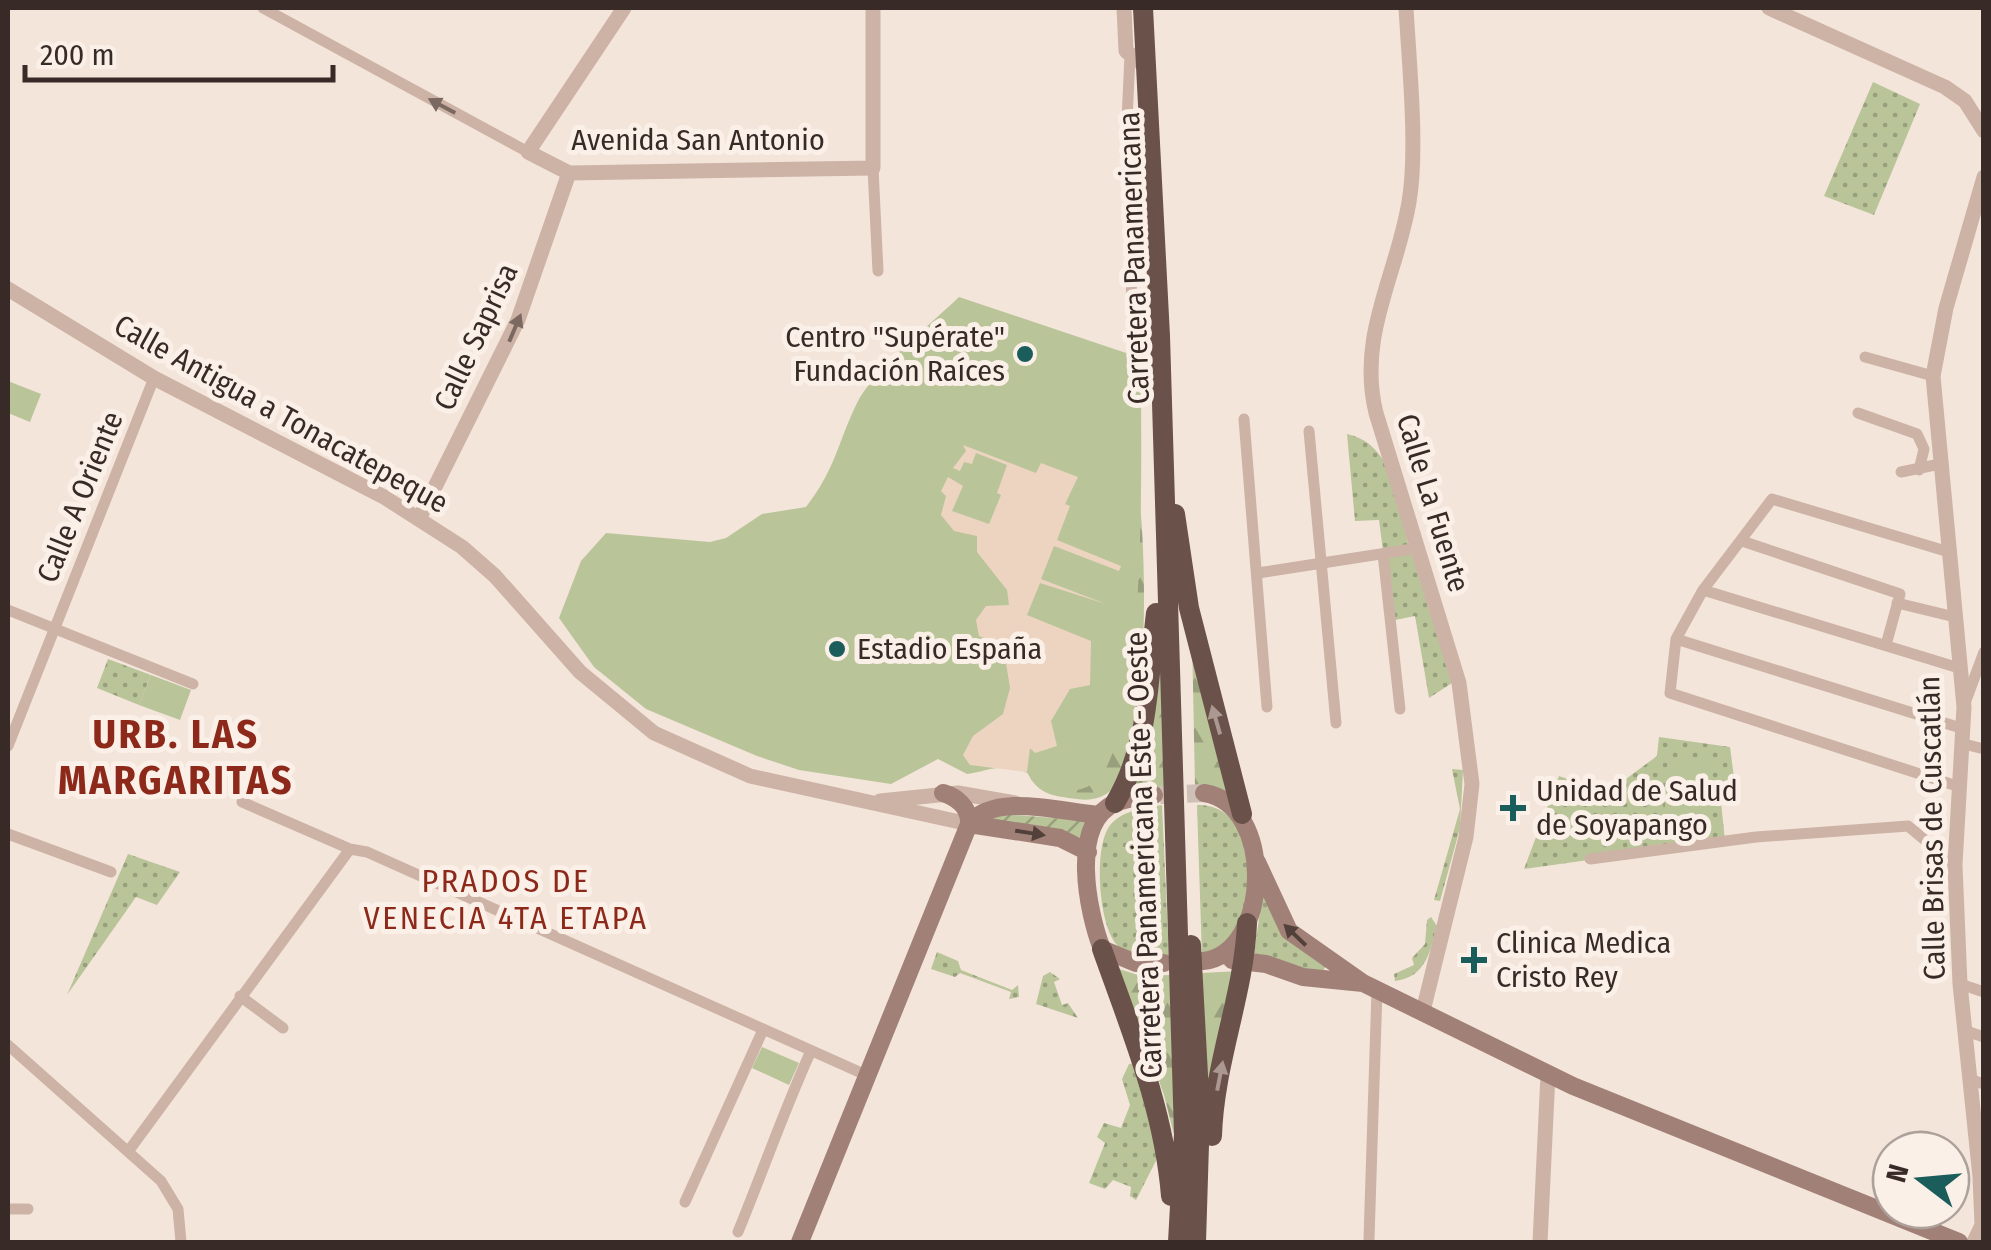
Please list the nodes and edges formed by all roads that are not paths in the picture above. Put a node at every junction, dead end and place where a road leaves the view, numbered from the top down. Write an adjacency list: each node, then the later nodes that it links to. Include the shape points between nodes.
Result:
1 (263, 8): 8 (street, Avenida San Antonio)
2 (297, 8): 8 (street)
3 (624, 8): 11 (street)
4 (873, 8): 12 (street)
5 (1406, 8): 31 (street, Calle La Fuente, via 1410,199 1373,327 1370,362 1376,414)
6 (1769, 8): 10 (street, via 1945,87 1965,101)
7 (1138, 13): 9 (highway, Carretera Panamericana); 28 (highway, Carretera Panamericana)
8 (291, 21): 11 (street, Avenida San Antonio, one-way to 8)
9 (1138, 61): 17 (street, via 1127,120); 25 (highway, Carretera Panamericana)
10 (1984, 131)
11 (528, 152): 13 (street, Avenida San Antonio)
12 (874, 168): 13 (street, Avenida San Antonio); 15 (street)
13 (569, 172): 29 (street, Calle Saprisa, one-way to 13, via 518,320)
14 (1984, 178): 19 (street, Calle Brisas de Cuscatlán)
15 (878, 270)
16 (8, 289): 20 (street, Calle Antigua a Tonacatepeque)
17 (1133, 350)
18 (1865, 357): 19 (street)
19 (1932, 376): 24 (street, Calle Brisas de Cuscatlán)
20 (154, 378): 29 (street, Calle Antigua a Tonacatepeque); 40 (street, Calle A Oriente)
21 (1858, 412): 26 (street, via 1917,434 1924,448)
22 (1244, 418): 35 (street)
23 (1309, 431): 34 (street)
24 (1940, 464): 26 (street); 32 (street, Calle Brisas de Cuscatlán)
25 (1162, 466): 60 (highway, via 1143,738 1130,778); 101 (highway, Carretera Panamericana Este - Oeste, via 1184,1134)
26 (1919, 470): 27 (street)
27 (1901, 472)
28 (1173, 506): 61 (highway, one-way to 28, via 1189,608); 102 (highway, Carretera Panamericana Este - Oeste, via 1200,1112)
29 (419, 519): 58 (street, Calle Antigua a Tonacatepeque, via 478,560 580,672 654,733 750,776)
30 (1742, 540): 32 (street, via 1772,499); 36 (street); 37 (street)
31 (1419, 548): 33 (street); 78 (street, Calle La Fuente, via 1459,683 1472,790)
32 (1950, 552): 39 (street, Calle Brisas de Cuscatlán)
33 (1383, 554): 34 (street); 48 (street)
34 (1318, 563): 35 (street); 49 (street)
35 (1258, 573): 46 (street)
36 (1703, 590): 41 (street); 42 (street)
37 (1899, 598): 39 (street); 42 (street)
38 (8, 610): 40 (street)
39 (1954, 616): 44 (street, Calle Brisas de Cuscatlán)
40 (54, 629): 45 (street); 51 (street, Calle A Oriente)
41 (1676, 639): 50 (street); 53 (street, via 1670,693)
42 (1886, 645): 44 (street)
43 (1984, 652): 47 (street)
44 (1959, 668): 47 (street, Calle Brisas de Cuscatlán)
45 (193, 684)
46 (1266, 707)
47 (1964, 707): 50 (street, Calle Brisas de Cuscatlán)
48 (1400, 710)
49 (1336, 723)
50 (1964, 736): 52 (street); 53 (street, Calle Brisas de Cuscatlán)
51 (8, 746)
52 (1984, 749)
53 (1960, 787): 68 (street, Calle Brisas de Cuscatlán)
54 (942, 792): 58 (street, Calle Antigua a Tonacatepeque); 59 (street, Calle Antigua a Tonacatepeque); 62 (main road, via 958,800)
55 (1204, 793): 61 (main road, via 1222,796)
56 (1154, 795): 60 (main road, Calle Antigua a Tonacatepeque)
57 (242, 802): 64 (street)
58 (871, 802): 62 (street, Calle Antigua a Tonacatepeque)
59 (1040, 808): 60 (main road, Calle Antigua a Tonacatepeque); 62 (main road, Calle Antigua a Tonacatepeque, via 988,812)
60 (1108, 809): 65 (main road, via 1089,836)
61 (1242, 814): 67 (main road)
62 (969, 824): 65 (main road, Calle Antigua a Tonacatepeque, one-way to 65, via 1060,838); 86 (main road)
63 (8, 834): 69 (street)
64 (350, 850): 77 (street); 81 (street, via 367,852)
65 (1088, 852): 71 (main road, via 1092,917)
66 (1590, 859): 68 (street, via 1908,826)
67 (1257, 862): 70 (main road); 75 (main road, one-way to 67, via 1289,931)
68 (1955, 864): 74 (street, Calle Brisas de Cuscatlán)
69 (110, 872)
70 (1247, 922): 72 (highway); 72 (main road, via 1236,944 1207,961)
71 (1102, 949): 73 (main road, via 1136,963); 101 (highway, via 1159,1118)
72 (1245, 960): 75 (main road); 103 (highway, one-way to 72, via 1212,1118)
73 (1164, 963)
74 (1960, 984): 76 (street); 80 (street, Calle Brisas de Cuscatlán)
75 (1370, 986): 78 (main road); 99 (street)
76 (1984, 992)
77 (240, 996): 79 (street); 90 (street)
78 (1423, 1011): 85 (main road)
79 (283, 1028)
80 (1966, 1031): 82 (street); 87 (street, Calle Brisas de Cuscatlán)
81 (762, 1032): 84 (street); 93 (street)
82 (1984, 1037)
83 (8, 1044): 90 (street)
84 (808, 1058): 86 (street); 97 (street)
85 (1548, 1074): 104 (street); 105 (main road)
86 (863, 1082): 89 (main road); 92 (main road, via 862,1108)
87 (1976, 1082): 88 (street, Calle Brisas de Cuscatlán)
88 (1979, 1132): 91 (street, Calle Brisas de Cuscatlán)
89 (840, 1138): 92 (main road); 98 (main road)
90 (130, 1149): 100 (street, via 170,1192)
91 (1982, 1178): 96 (street, Calle Brisas de Cuscatlán)
92 (828, 1198): 98 (main road)
93 (685, 1202)
94 (8, 1208): 95 (street)
95 (28, 1210)
96 (1982, 1225): 106 (street, Calle Brisas de Cuscatlán)
97 (738, 1232)
98 (802, 1238)
99 (1369, 1239)
100 (181, 1242)
101 (1176, 1242)
102 (1196, 1242)
103 (1203, 1242)
104 (1540, 1242)
105 (1959, 1242)
106 (1974, 1242)

